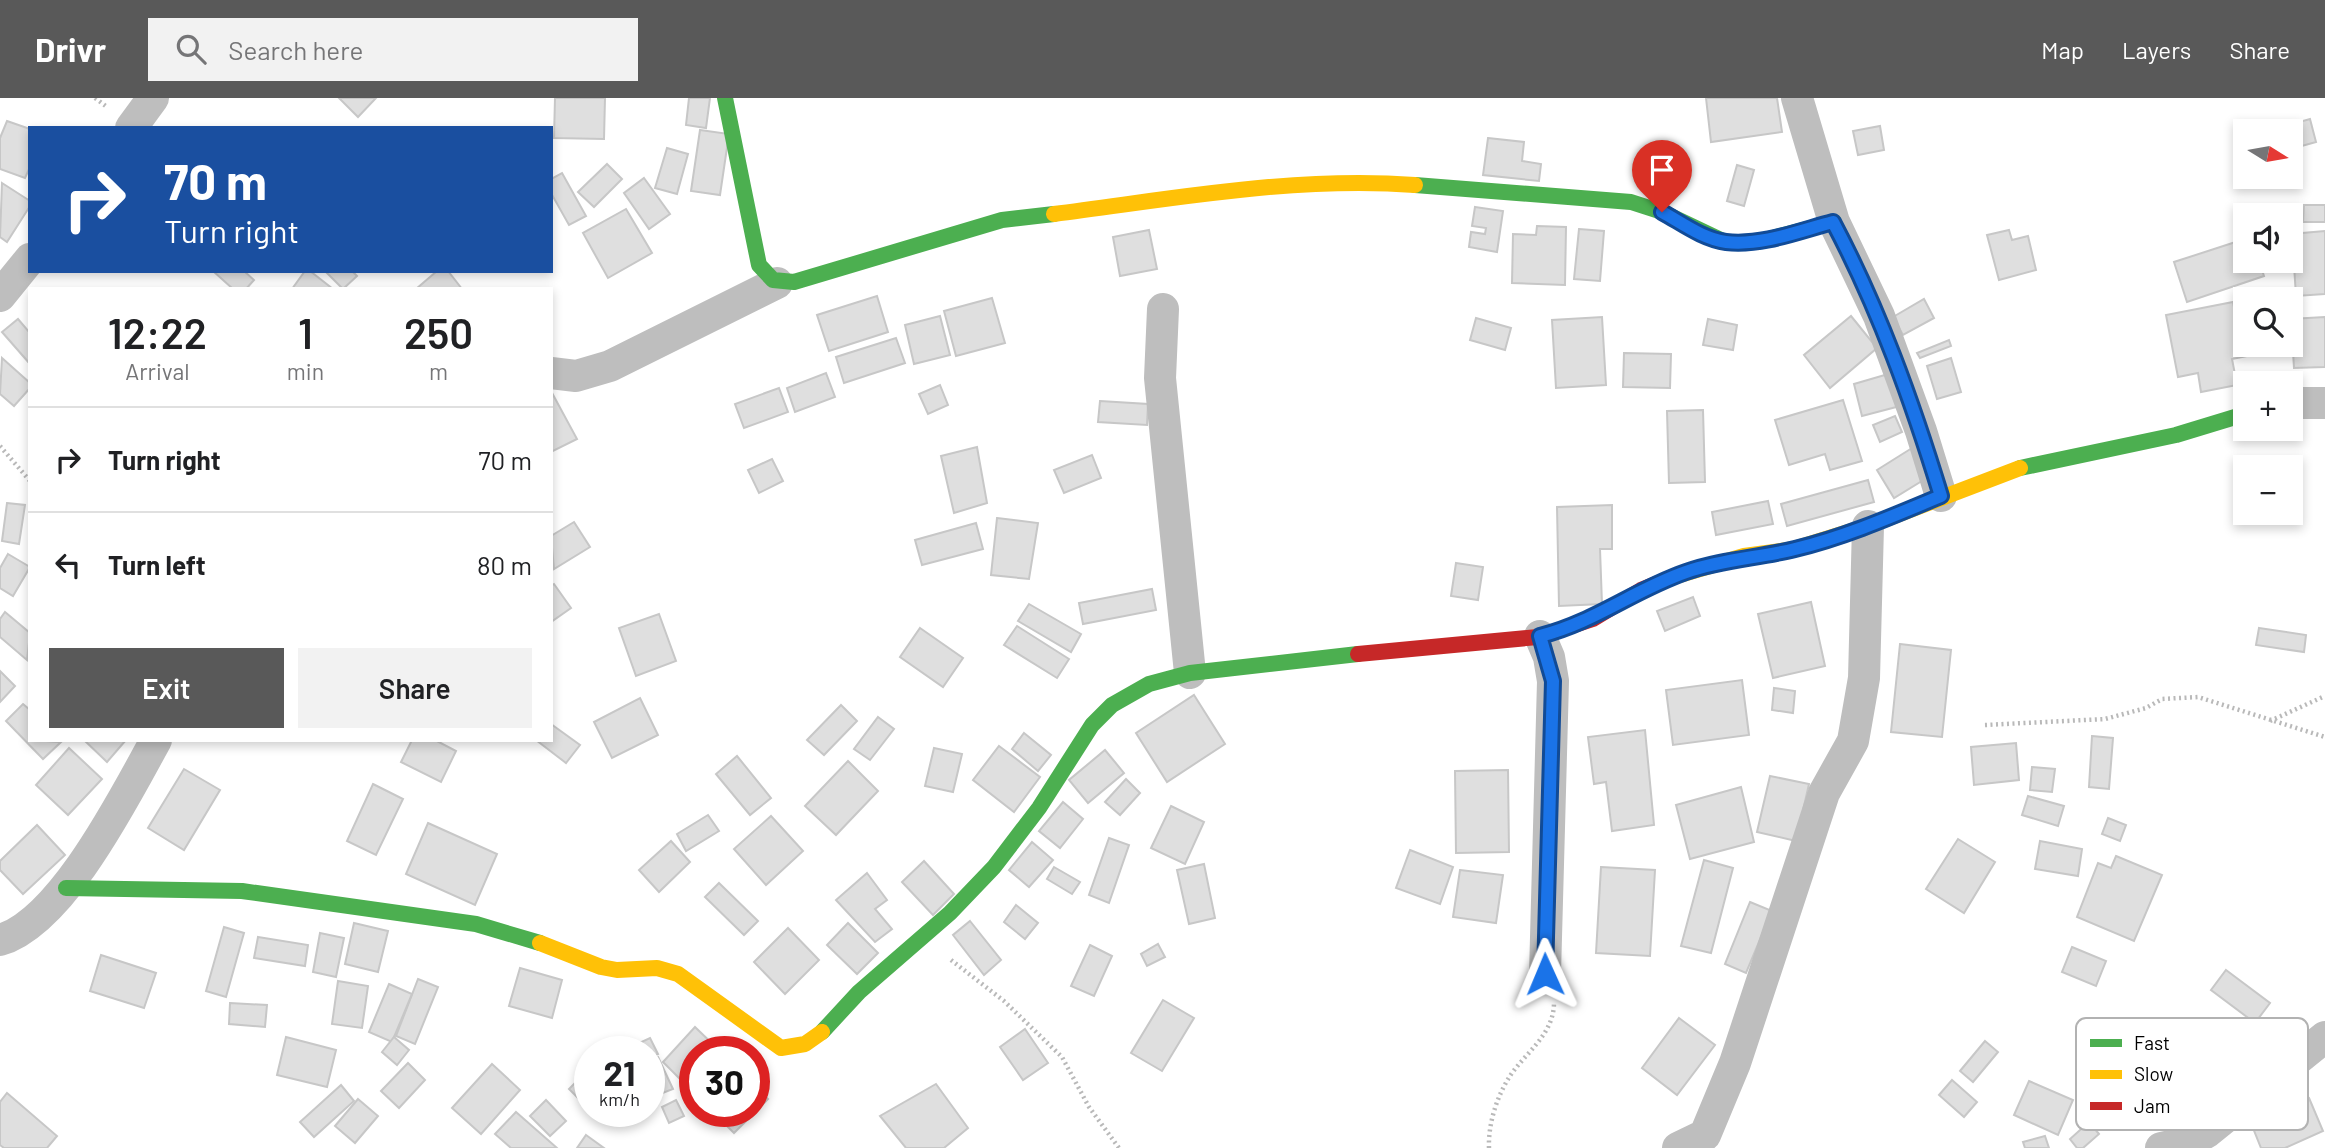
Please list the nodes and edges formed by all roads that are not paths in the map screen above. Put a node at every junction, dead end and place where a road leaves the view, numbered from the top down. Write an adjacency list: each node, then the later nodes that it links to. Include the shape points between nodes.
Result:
1 (153, 98): 4 (street)
2 (725, 98): 7 (street, via 759,265 766,277)
3 (1797, 98): 5 (street)
4 (132, 126)
5 (1833, 222): 7 (street, via 1757,242 1725,242 1631,202 1370,182 1279,186 1002,220 794,282); 14 (street, via 1880,316)
6 (28, 261): 8 (street)
7 (777, 283): 10 (street, via 610,366 576,376)
8 (0, 296)
9 (1163, 309): 17 (street, via 1160,378)
10 (553, 373)
11 (2303, 403): 12 (street)
12 (2325, 403)
13 (2233, 418): 14 (street, via 2176,435 2028,465)
14 (1941, 496): 15 (street)
15 (1868, 526): 16 (street, via 1794,550 1744,556 1686,572 1641,590 1593,619); 25 (street, via 1864,678 1853,741 1824,793 1735,1063 1705,1135)
16 (1540, 636): 17 (street); 21 (street, via 1553,681)
17 (1190, 673): 19 (street, via 1149,684 1112,705 979,884 857,994 816,1038 789,1049 781,1048 678,974 657,968 601,967 476,924 243,891)
18 (155, 742): 19 (street)
19 (66, 888): 20 (street, via 37,921)
20 (0, 940)
21 (1545, 974)
22 (2325, 1037): 23 (street)
23 (2308, 1051)
24 (2209, 1130): 26 (street, via 2192,1141)
25 (1678, 1148)
26 (2161, 1148)

